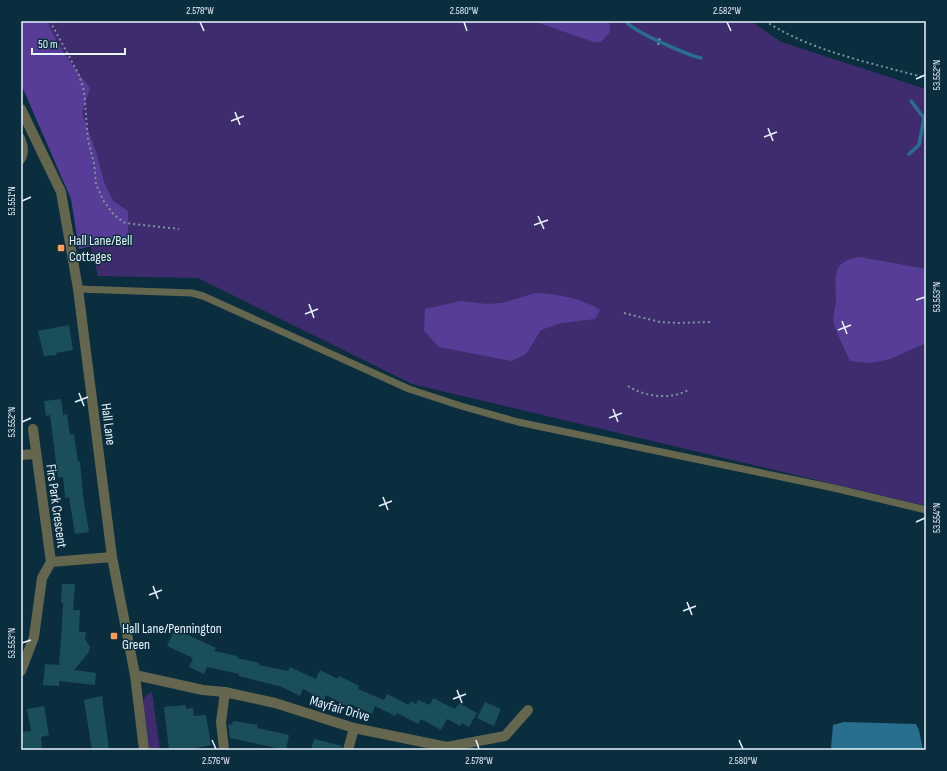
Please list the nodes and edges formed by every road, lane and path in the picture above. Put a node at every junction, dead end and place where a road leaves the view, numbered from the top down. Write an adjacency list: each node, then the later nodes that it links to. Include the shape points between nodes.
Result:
1 (50, 21): 9 (path, via 80,75 96,184 103,200 114,215 126,223)
2 (765, 21): 5 (path, via 781,31 830,51)
3 (660, 37): 4 (path)
4 (658, 45)
5 (926, 78)
6 (21, 109): 10 (street, Hall Lane, via 61,192)
7 (21, 137): 8 (lane, via 25,156)
8 (21, 161)
9 (179, 229)
10 (78, 289): 18 (lane, via 192,293 409,389 461,406 518,422 834,488); 19 (street, Hall Lane)
11 (624, 313): 12 (path, via 660,322)
12 (711, 322)
13 (628, 386): 14 (path, via 649,394 670,396)
14 (688, 390)
15 (33, 429): 16 (street, Firs Park Crescent)
16 (36, 454): 17 (street, Firs Park Crescent); 20 (street, Firs Park Crescent)
17 (21, 455)
18 (926, 510)
19 (112, 558): 20 (street, Firs Park Crescent); 23 (street, Hall Lane)
20 (50, 562): 21 (street, Firs Park Crescent, via 42,578 34,637)
21 (24, 652): 22 (street, Firs Park Crescent)
22 (21, 671)
23 (135, 675): 24 (street, Mayfair Drive, via 203,690); 28 (street, Hall Lane)
24 (226, 692): 26 (street, Mayfair Drive, via 282,705); 29 (street, via 221,722)
25 (528, 710): 27 (street, Mayfair Drive, via 505,736)
26 (354, 728): 27 (street, Mayfair Drive); 30 (street)
27 (447, 749)
28 (144, 750)
29 (224, 750)
30 (348, 750)

